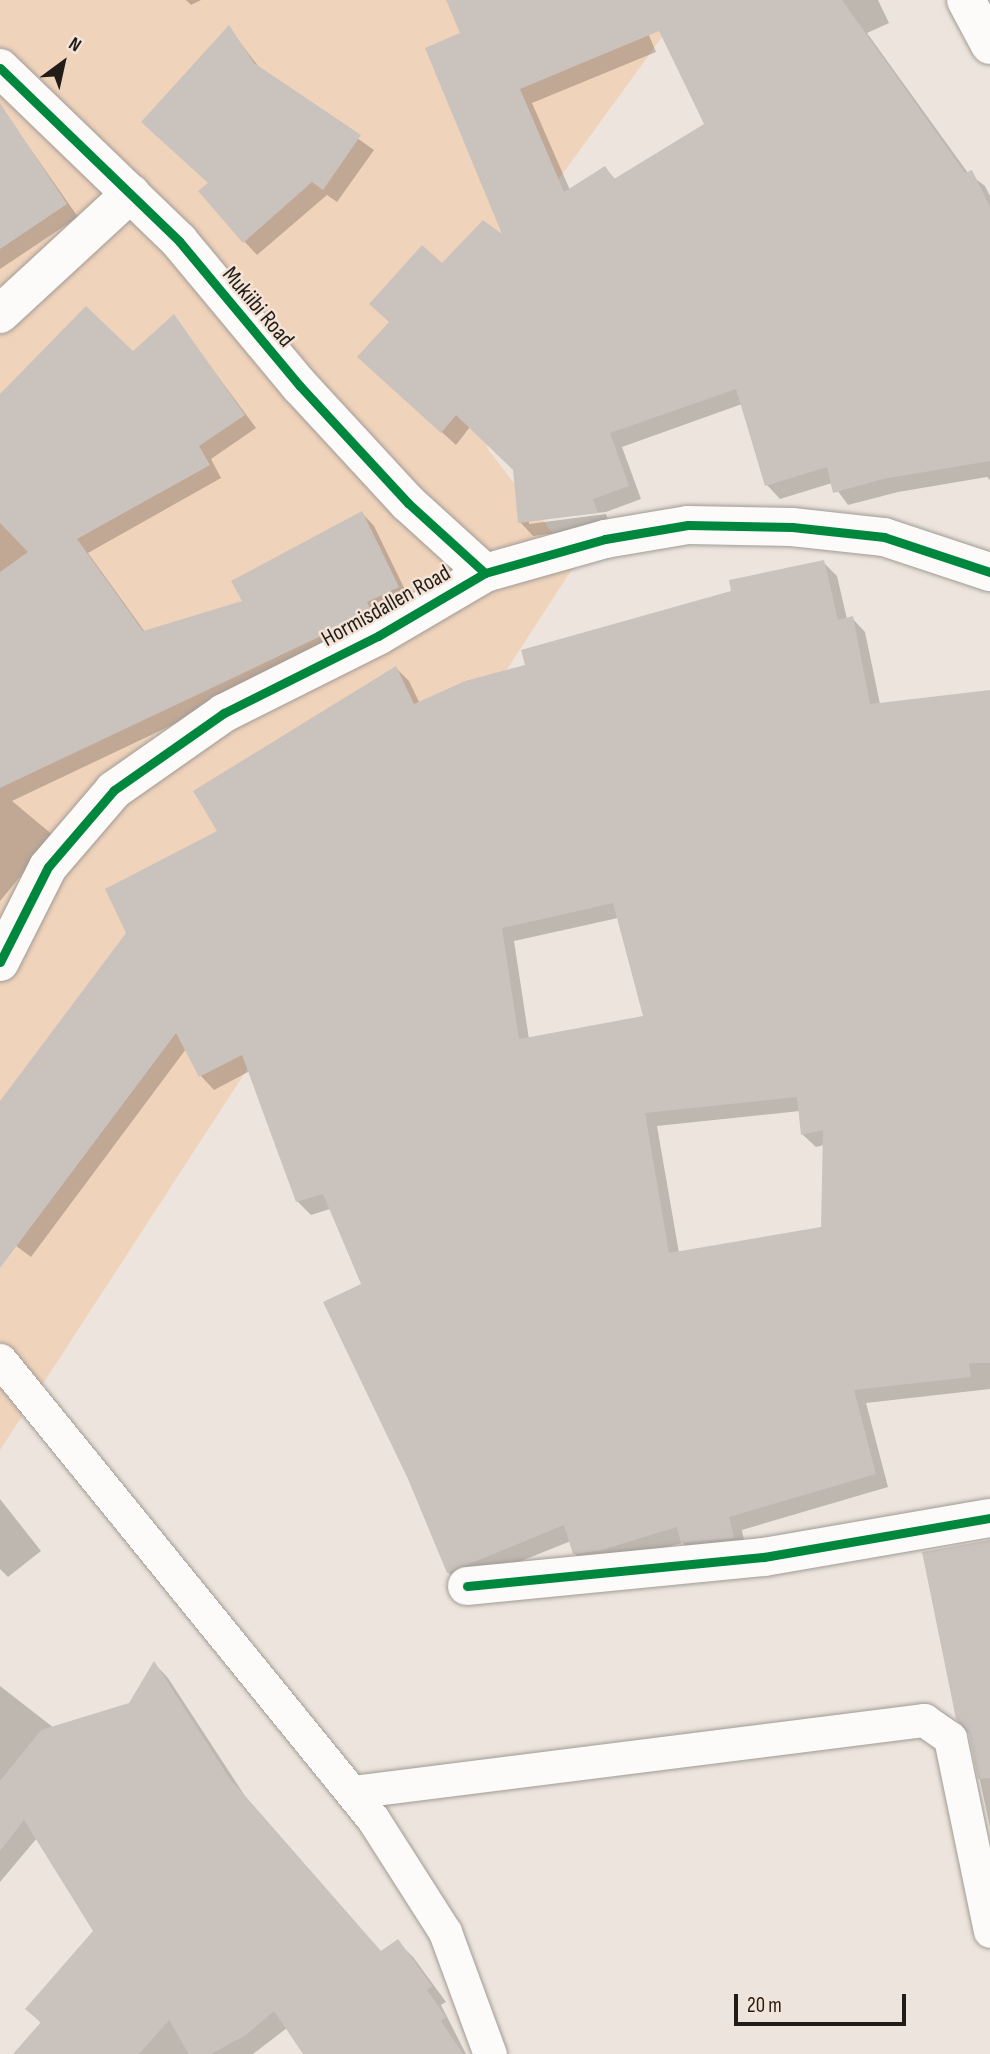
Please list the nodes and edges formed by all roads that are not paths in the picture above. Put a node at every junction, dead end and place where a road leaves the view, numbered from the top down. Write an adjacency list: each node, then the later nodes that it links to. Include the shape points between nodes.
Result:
1 (967, 0): 2 (street)
2 (990, 45)
3 (0, 68): 4 (street, Mukiibi Road)
4 (131, 193): 5 (street); 7 (street, Mukiibi Road, via 179,241 300,386 408,503)
5 (0, 314)
6 (986, 563): 7 (street, Hormisdallen Road, via 884,537 792,527 688,525 605,539)
7 (485, 573): 8 (street, Hormisdallen Road, via 379,636 224,713 114,790 48,867)
8 (0, 962)
9 (0, 1360): 12 (lane)
10 (990, 1518): 11 (street, via 764,1557)
11 (467, 1586)
12 (352, 1792): 13 (lane, via 924,1720 950,1738); 14 (lane, via 445,1932)
13 (990, 1931)
14 (490, 2054)

